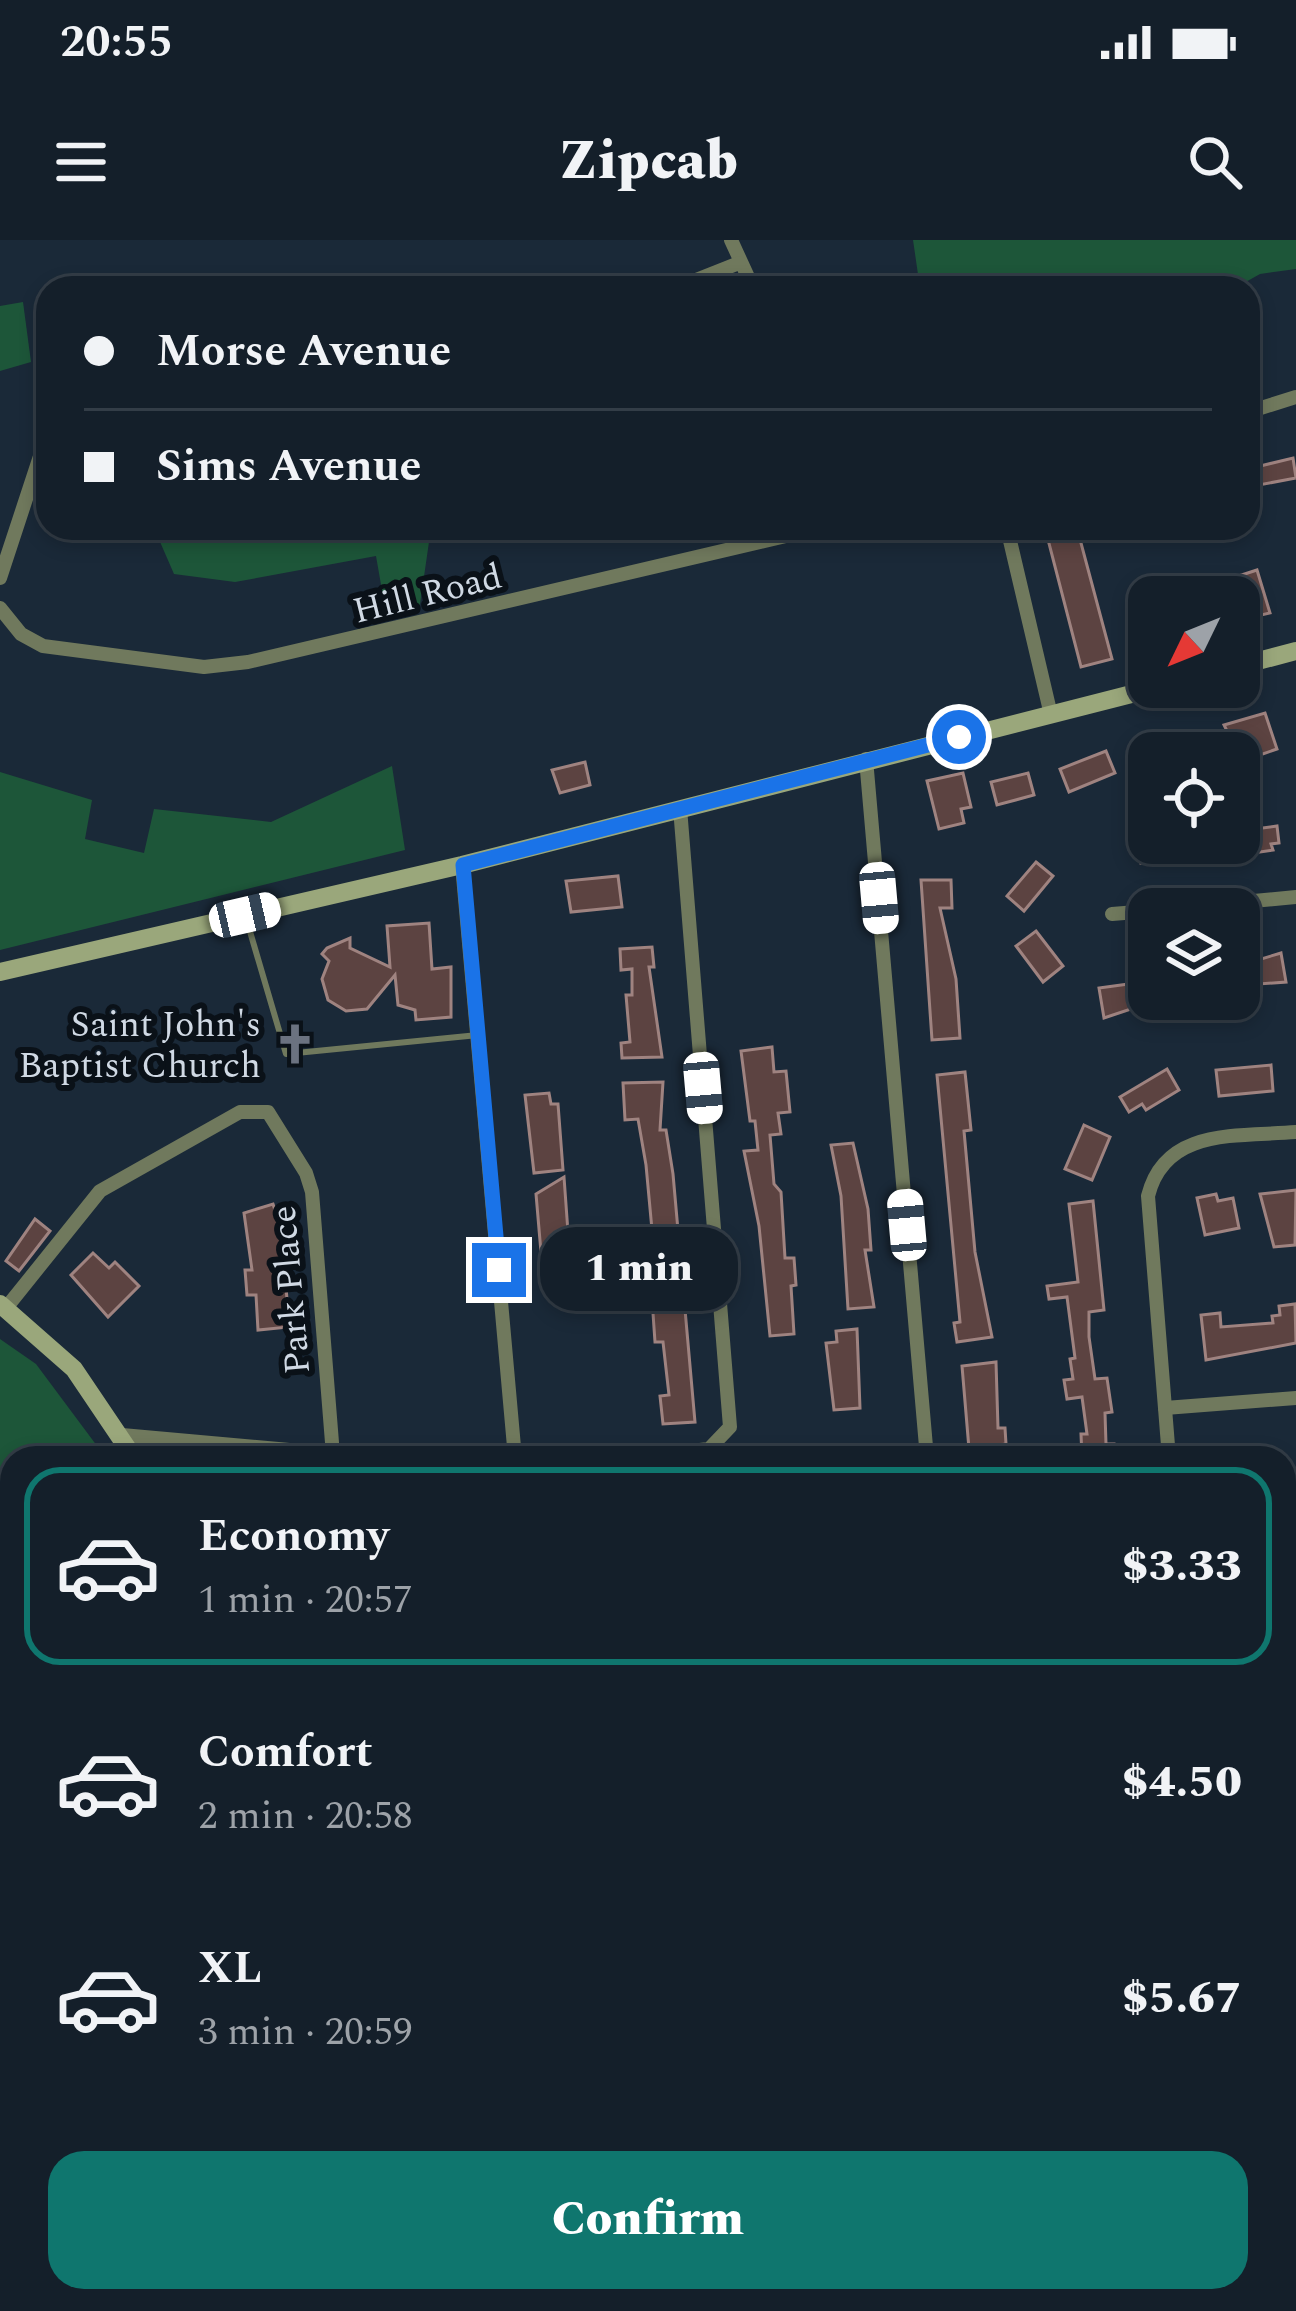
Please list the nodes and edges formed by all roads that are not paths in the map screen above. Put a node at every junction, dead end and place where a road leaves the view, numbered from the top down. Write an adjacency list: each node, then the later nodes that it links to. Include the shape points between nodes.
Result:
1 (731, 240): 2 (street)
2 (740, 263): 3 (street); 4 (street)
3 (707, 276)
4 (746, 276)
5 (1296, 398): 6 (street)
6 (1260, 408)
7 (36, 468): 10 (street)
8 (769, 540): 11 (street, Hill Road, via 204,667 43,646)
9 (1010, 540): 15 (street)
10 (0, 578)
11 (0, 608)
12 (1296, 651): 13 (street)
13 (1260, 660)
14 (1128, 695): 15 (street)
15 (1052, 715): 16 (street)
16 (866, 759): 17 (street); 36 (street)
17 (680, 808): 18 (street); 35 (street, via 731,1414 726,1437)
18 (463, 865): 23 (street); 25 (street)
19 (1296, 897): 20 (street)
20 (1260, 900)
21 (1128, 913): 22 (street)
22 (1112, 914)
23 (245, 915): 24 (street); 25 (lane, via 286,1054)
24 (0, 971)
25 (478, 1035): 34 (street)
26 (1296, 1132): 29 (street, via 1190,1143 1153,1178)
27 (3, 1306): 30 (street, via 74,1369); 33 (street, Park Place, via 100,1191 240,1112 268,1112 312,1192)
28 (1296, 1398): 29 (street)
29 (1165, 1408): 37 (street)
30 (122, 1435): 31 (street); 32 (street)
31 (128, 1446)
32 (244, 1446)
33 (332, 1446)
34 (514, 1446)
35 (713, 1446)
36 (926, 1446)
37 (1168, 1446)

